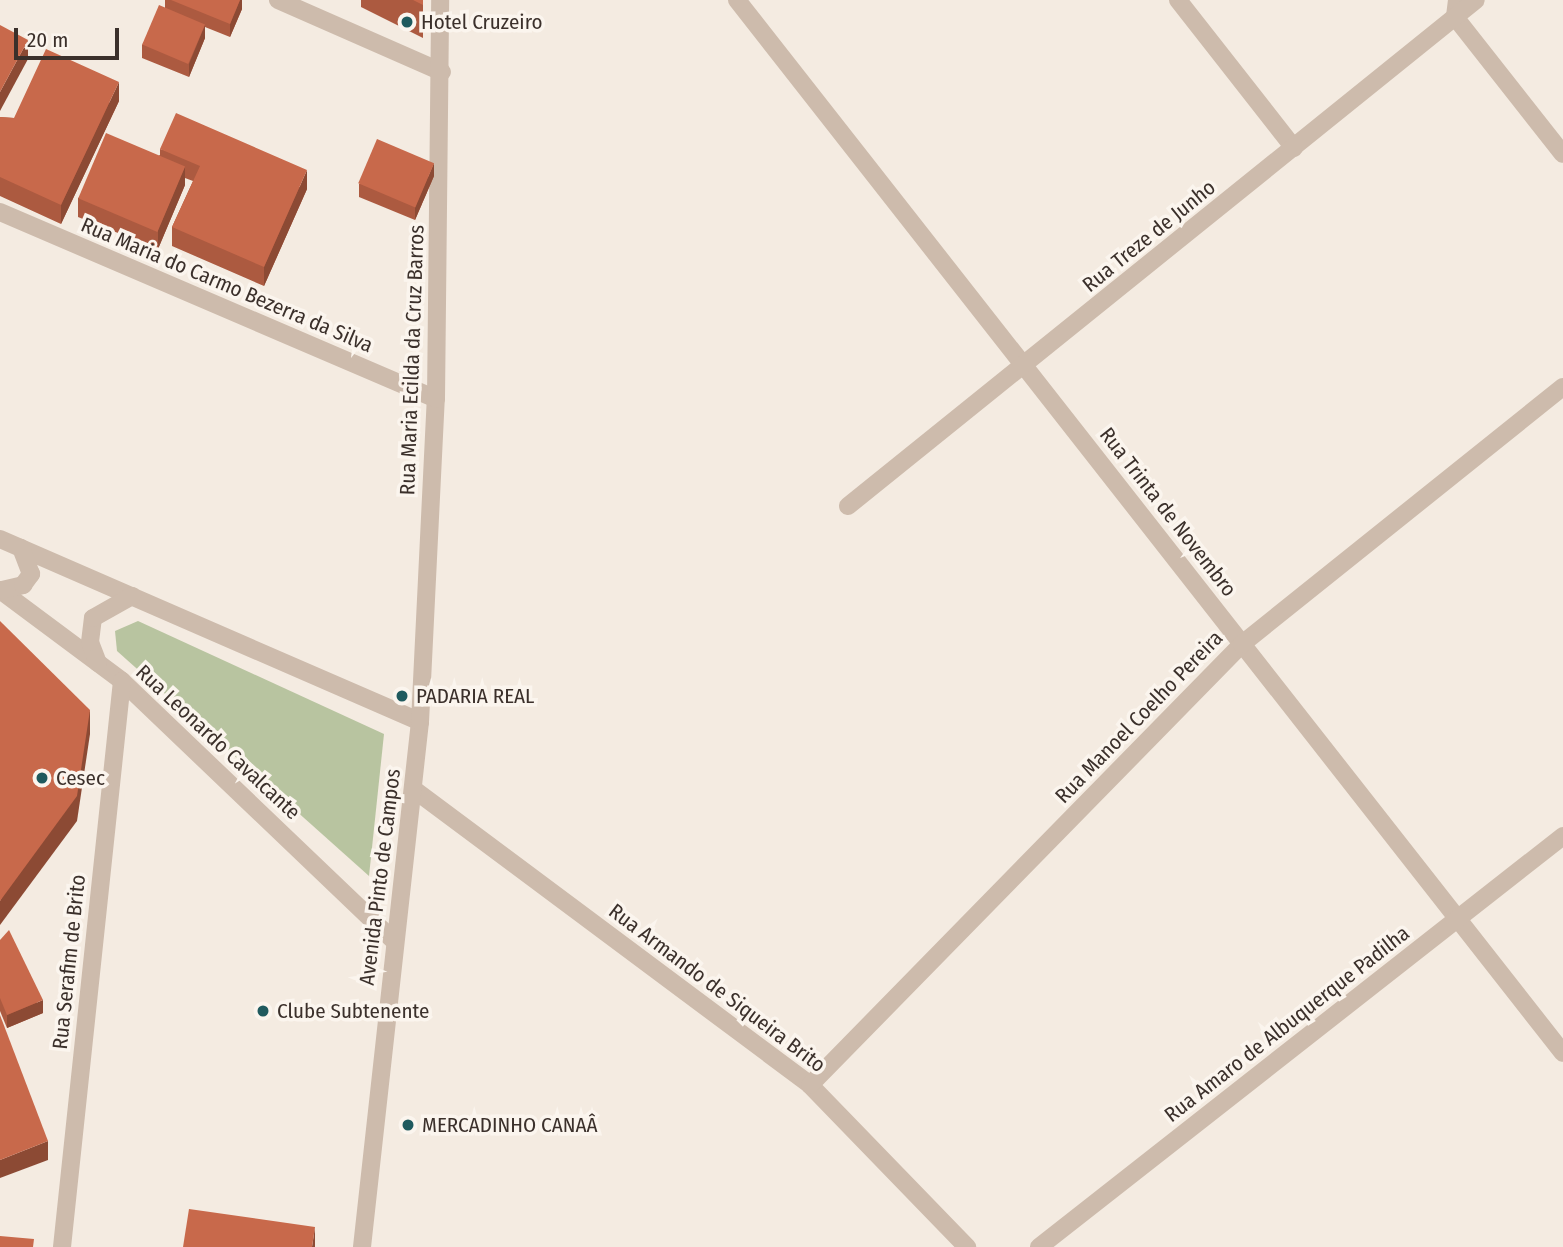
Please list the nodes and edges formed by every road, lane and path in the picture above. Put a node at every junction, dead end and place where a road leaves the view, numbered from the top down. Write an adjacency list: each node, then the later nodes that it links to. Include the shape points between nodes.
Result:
1 (278, 0): 7 (street)
2 (440, 0): 7 (street, Rua Maria Ecilda da Cruz Barros)
3 (737, 0): 11 (street, Rua Trinta de Novembro)
4 (1178, 0): 8 (street)
5 (1476, 0): 6 (street, Rua Treze de Junho)
6 (1456, 9): 8 (street, Rua Treze de Junho); 9 (street)
7 (442, 72): 13 (street, Rua Maria Ecilda da Cruz Barros)
8 (1294, 148): 11 (street, Rua Treze de Junho)
9 (1563, 154)
10 (0, 212): 13 (street, Rua Maria do Carmo Bezerra da Silva)
11 (1024, 366): 14 (street, Rua Treze de Junho); 19 (street, Rua Trinta de Novembro)
12 (1563, 387): 19 (street, Rua Manoel Coelho Pereira)
13 (436, 399): 22 (street, Rua Maria Ecilda da Cruz Barros)
14 (848, 506)
15 (0, 539): 16 (street)
16 (21, 548): 17 (street, via 31,574 23,585); 18 (street)
17 (1, 590): 20 (street, Rua Leonardo Cavalcante)
18 (132, 596): 20 (street, via 93,618 90,642); 22 (street)
19 (1242, 644): 25 (street, Rua Trinta de Novembro); 28 (street, Rua Manoel Coelho Pereira)
20 (99, 664): 21 (street, Rua Leonardo Cavalcante)
21 (122, 681): 26 (street, Rua Leonardo Cavalcante); 29 (street, Rua Serafim de Brito)
22 (420, 722): 23 (street, Avenida Pinto de Campos)
23 (416, 791): 26 (street, Avenida Pinto de Campos); 28 (street, Rua Armando de Siqueira Brito)
24 (1563, 836): 25 (street, Rua Amaro de Albuquerque Padilha)
25 (1458, 919): 27 (street, Rua Trinta de Novembro); 32 (street, Rua Amaro de Albuquerque Padilha)
26 (394, 941): 30 (street, Avenida Pinto de Campos)
27 (1563, 1053)
28 (810, 1085): 31 (street, Rua Armando de Siqueira Brito)
29 (62, 1247)
30 (362, 1247)
31 (967, 1247)
32 (1040, 1247)

